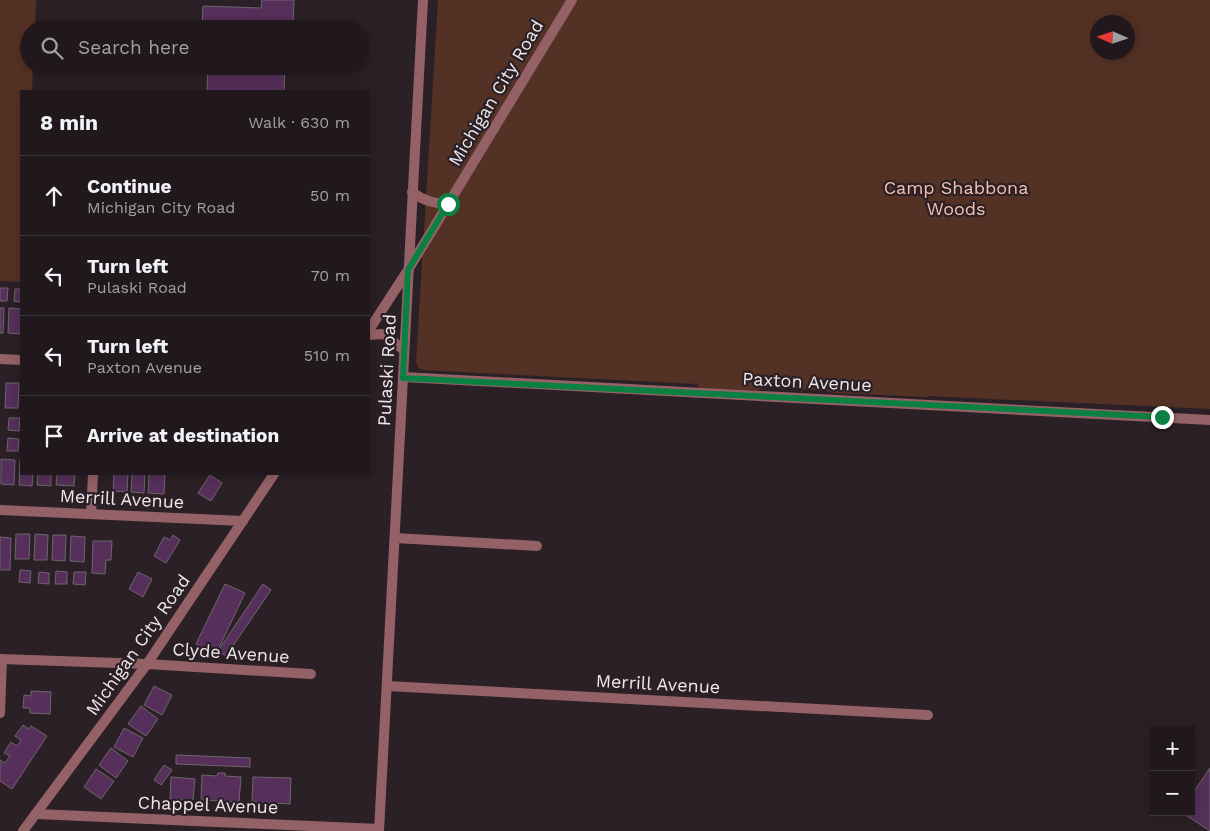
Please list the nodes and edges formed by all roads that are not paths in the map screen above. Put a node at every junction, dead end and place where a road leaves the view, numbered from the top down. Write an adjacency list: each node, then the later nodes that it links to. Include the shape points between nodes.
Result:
1 (423, 0): 3 (street, Pulaski Road)
2 (572, 0): 4 (street, Michigan City Road)
3 (412, 192): 4 (street, via 432,203); 5 (street, Pulaski Road)
4 (448, 204): 5 (street, Michigan City Road)
5 (408, 270): 6 (street, Michigan City Road); 8 (street, Pulaski Road)
6 (370, 328)
7 (370, 335): 8 (street, via 383,334)
8 (404, 350): 11 (street, Pulaski Road)
9 (0, 359): 10 (street)
10 (20, 360)
11 (403, 378): 12 (street, Paxton Avenue); 18 (street, Pulaski Road)
12 (1210, 420)
13 (93, 475): 16 (street)
14 (273, 475): 17 (street, Michigan City Road)
15 (0, 510): 16 (street, Merrill Avenue)
16 (91, 514): 17 (street, Merrill Avenue)
17 (243, 521): 21 (street, Michigan City Road)
18 (395, 538): 19 (street); 23 (street, Pulaski Road)
19 (537, 546)
20 (1, 659): 21 (street, Clyde Avenue); 24 (street)
21 (147, 664): 22 (street, Clyde Avenue); 26 (street, Michigan City Road)
22 (311, 674)
23 (387, 686): 25 (street, Merrill Avenue); 27 (street, Pulaski Road)
24 (0, 713)
25 (928, 715)
26 (36, 814): 27 (street, Chappel Avenue); 28 (street, Michigan City Road)
27 (379, 830)
28 (23, 831)

